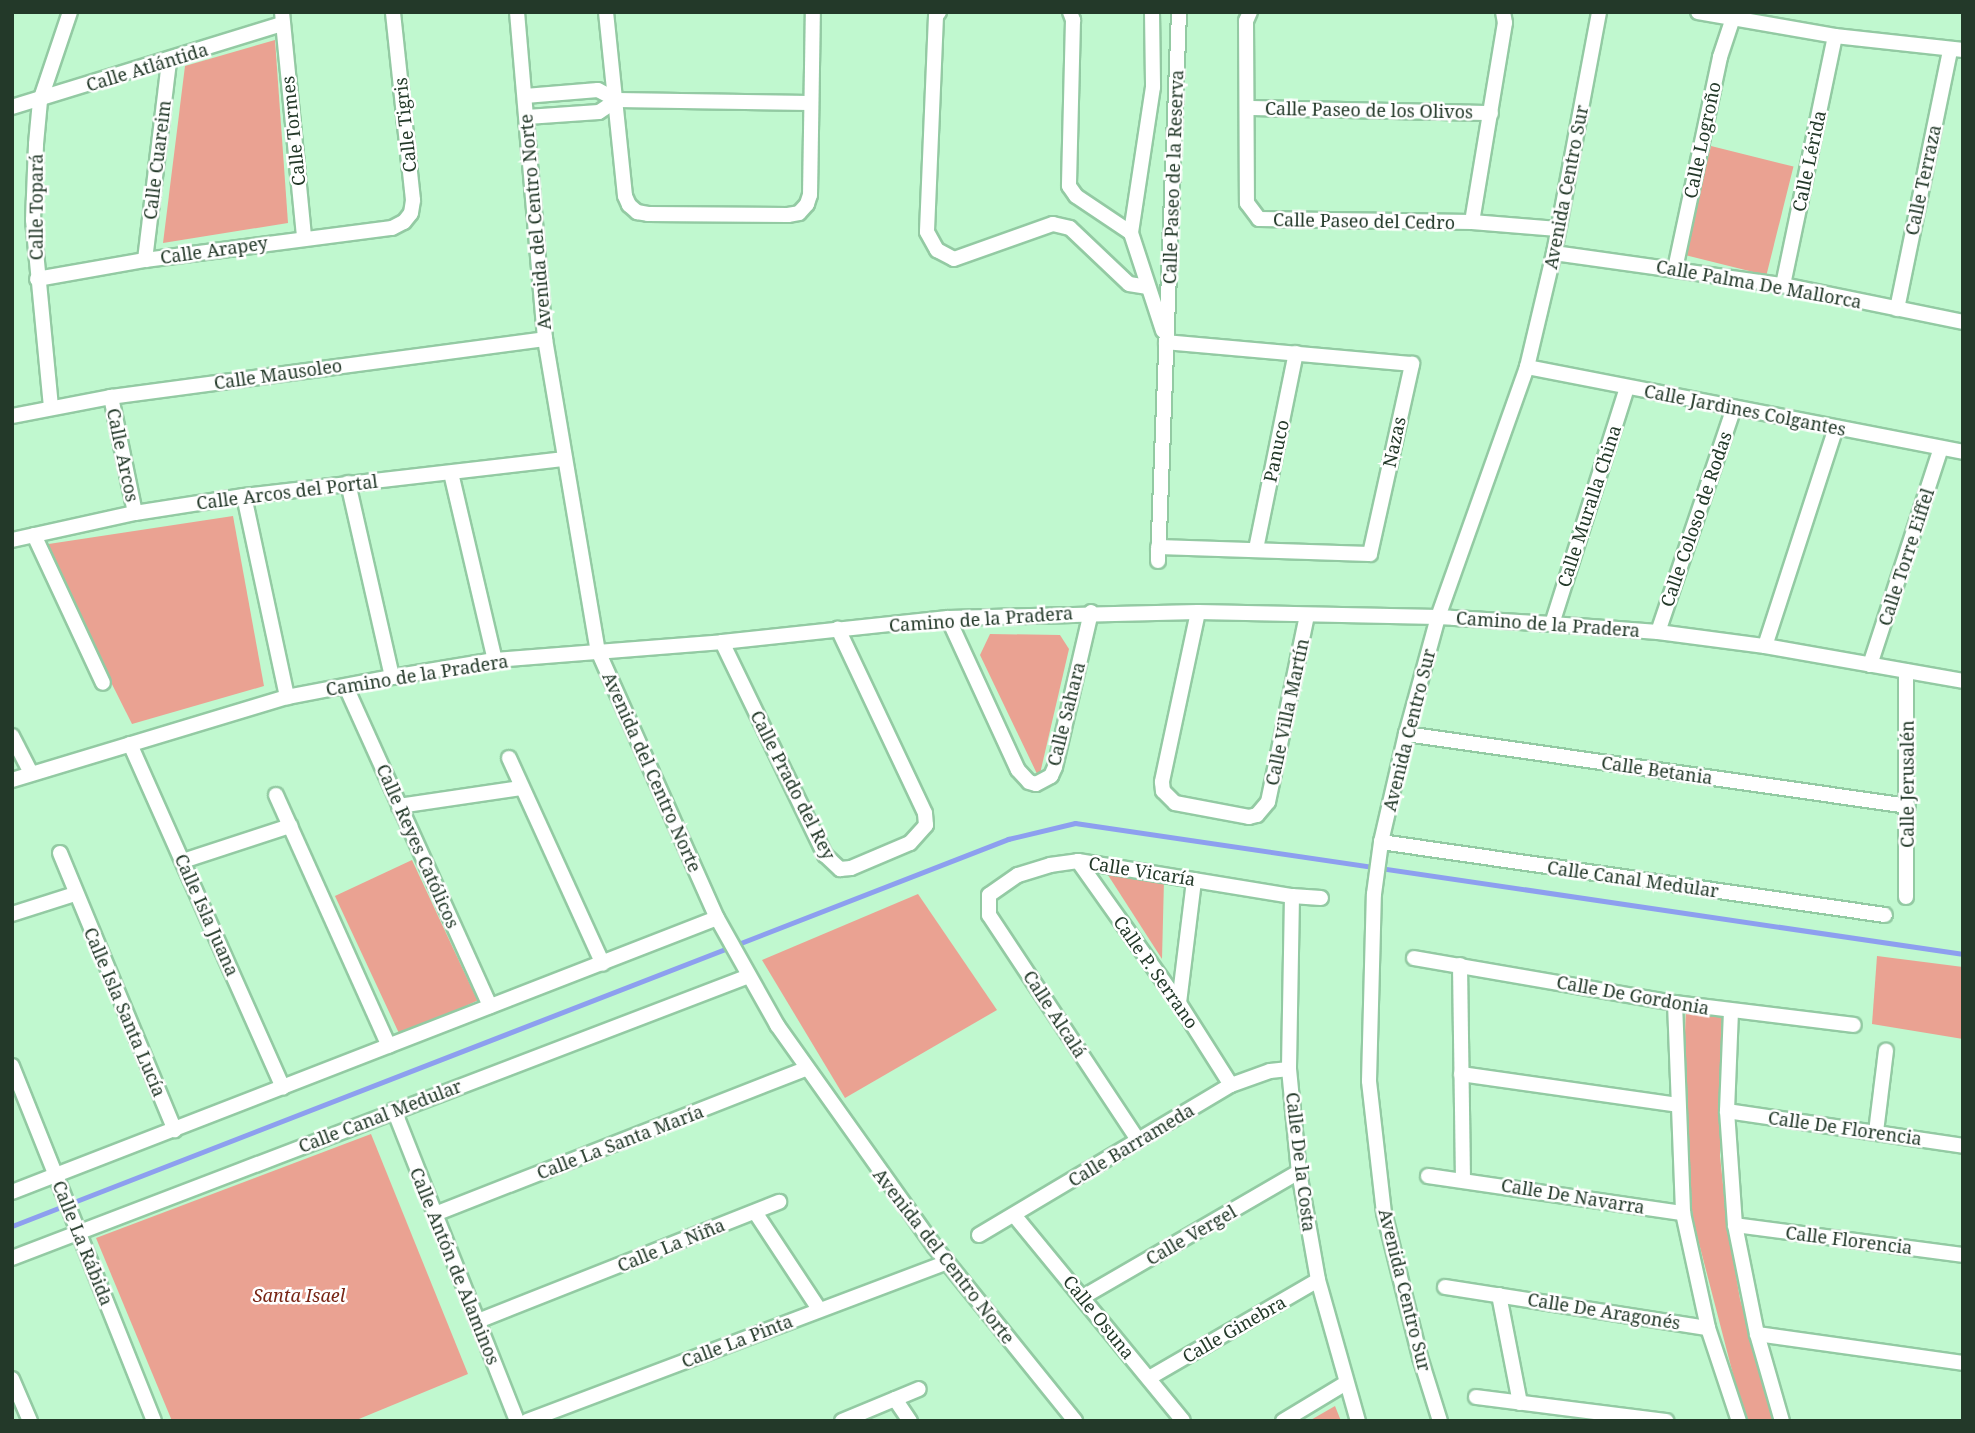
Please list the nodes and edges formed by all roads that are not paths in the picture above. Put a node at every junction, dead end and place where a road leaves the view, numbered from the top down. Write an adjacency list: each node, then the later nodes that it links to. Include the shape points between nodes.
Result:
1 (70, 12): 20 (street, Calle Topará)
2 (393, 12): 28 (street, Calle Tigris, via 414,200 404,222)
3 (517, 12): 19 (street, Avenida del Centro Norte)
4 (606, 12): 21 (street)
5 (813, 12): 22 (street)
6 (939, 12): 37 (street, via 927,232 937,250 954,258 1053,224 1070,228 1129,284)
7 (1070, 12): 30 (street, via 1069,186 1076,196)
8 (1152, 12): 30 (street, Calle Paseo de la Reserva, via 1153,87)
9 (1180, 12): 41 (street, Calle Paseo de la Reserva)
10 (1250, 12): 24 (street, Calle Paseo del Cedro, via 1246,21)
11 (1503, 12): 25 (street, Calle Paseo del Cedro)
12 (1599, 12): 29 (street, Avenida Centro Sur)
13 (1698, 12): 14 (street)
14 (1733, 16): 16 (street); 34 (street, Calle Logroño, via 1720,57)
15 (281, 18): 18 (street, Calle Atlántida); 31 (street, Calle Tormes)
16 (1835, 36): 17 (street); 36 (street, Calle Lérida)
17 (1956, 50): 38 (street, Calle Terraza)
18 (169, 61): 20 (street, Calle Atlántida); 33 (street, Calle Cuareim)
19 (526, 96): 21 (street, via 598,90); 26 (street, Avenida del Centro Norte)
20 (40, 100): 23 (street, Calle Atlántida); 35 (street, Calle Topará, via 33,220)
21 (617, 100): 22 (street); 22 (street, via 625,196 637,212 648,214 799,213 810,195); 26 (street, via 599,112)
22 (809, 103)
23 (12, 107)
24 (1247, 108): 25 (street, Calle Paseo de los Olivos); 27 (street, Calle Paseo del Cedro, via 1247,203 1259,219)
25 (1491, 113): 27 (street, Calle Paseo del Cedro)
26 (527, 117): 40 (street, Avenida del Centro Norte)
27 (1472, 222): 29 (street, Calle Paseo del Cedro)
28 (392, 228): 31 (street, Calle Arapey)
29 (1558, 229): 32 (street, Avenida Centro Sur)
30 (1130, 233): 37 (street, Calle Paseo de la Reserva)
31 (304, 238): 33 (street, Calle Arapey)
32 (1554, 253): 34 (street, Calle Palma De Mallorca); 43 (street, Avenida Centro Sur)
33 (145, 260): 35 (street, Calle Arapey)
34 (1675, 269): 36 (street, Calle Palma De Mallorca)
35 (37, 279): 46 (street, Calle Topará)
36 (1783, 285): 38 (street, Calle Palma De Mallorca)
37 (1148, 287): 41 (street, Calle Paseo de la Reserva)
38 (1897, 309): 39 (street, Calle Palma De Mallorca)
39 (1963, 322)
40 (545, 339): 45 (street, Calle Mausoleo); 52 (street, Avenida del Centro Norte)
41 (1166, 342): 42 (street, Nazas); 60 (street, Calle Paseo de la Reserva)
42 (1296, 353): 59 (street, Panuco); 59 (street, Nazas, via 1412,364 1370,554)
43 (1527, 367): 44 (street, Calle Jardines Colgantes); 64 (street, Avenida Centro Sur)
44 (1626, 388): 47 (street, Calle Jardines Colgantes); 66 (street, Calle Muralla China)
45 (111, 397): 46 (street, Calle Mausoleo); 56 (street, Calle Arcos)
46 (51, 407): 48 (street, Calle Mausoleo)
47 (1734, 407): 49 (street, Calle Jardines Colgantes); 68 (street, Calle Coloso de Rodas)
48 (12, 416)
49 (1836, 428): 50 (street, Calle Jardines Colgantes); 70 (street)
50 (1941, 448): 51 (street, Calle Jardines Colgantes); 73 (street, Calle Torre Eiffel)
51 (1963, 452)
52 (565, 459): 53 (street, Calle Arcos del Portal); 71 (street, Avenida del Centro Norte)
53 (451, 473): 54 (street, Calle Arcos del Portal); 72 (street)
54 (348, 484): 55 (street, Calle Arcos del Portal); 75 (street)
55 (244, 496): 56 (street, Calle Arcos del Portal); 79 (street)
56 (135, 513): 57 (street, Calle Arcos del Portal)
57 (34, 535): 58 (street, Calle Arcos del Portal); 77 (street)
58 (12, 540)
59 (1256, 549): 60 (street, Nazas)
60 (1158, 554)
61 (1091, 612): 62 (street, Camino de la Pradera); 65 (street, Camino de la Pradera); 65 (street, Calle Sahara, via 1055,767 1051,776 1037,785 1018,770)
62 (1198, 612): 63 (street, Camino de la Pradera); 63 (street, Calle Villa Martín, via 1163,791 1175,803 1248,817 1257,815 1268,802)
63 (1307, 615): 64 (street, Camino de la Pradera)
64 (1438, 617): 66 (street, Camino de la Pradera); 80 (street, Avenida Centro Sur)
65 (948, 618): 67 (street, Camino de la Pradera)
66 (1552, 624): 68 (street, Camino de la Pradera)
67 (838, 629): 69 (street, Camino de la Pradera); 69 (street, Calle Prado del Rey, via 925,813 926,825 910,843 851,868 840,869 825,855)
68 (1658, 632): 70 (street, Camino de la Pradera)
69 (722, 642): 71 (street, Camino de la Pradera)
70 (1765, 646): 73 (street, Camino de la Pradera)
71 (598, 651): 72 (street, Camino de la Pradera); 103 (street, Avenida del Centro Norte)
72 (495, 660): 75 (street, Camino de la Pradera)
73 (1870, 665): 74 (street, Camino de la Pradera)
74 (1906, 671): 76 (street, Camino de la Pradera); 89 (street, Calle Jerusalén)
75 (391, 677): 78 (street, Camino de la Pradera)
76 (1963, 681)
77 (103, 683)
78 (346, 687): 79 (street, Camino de la Pradera); 88 (street, Calle Reyes Católicos)
79 (287, 697): 82 (street, Camino de la Pradera)
80 (1406, 734): 89 (street, Calle Betania); 91 (street, Avenida Centro Sur)
81 (12, 736): 84 (street)
82 (130, 744): 84 (street, Camino de la Pradera); 93 (street, Calle Isla Juana)
83 (509, 758): 86 (street)
84 (31, 774): 85 (street, Camino de la Pradera)
85 (12, 780)
86 (521, 788): 88 (street); 105 (street)
87 (276, 795): 90 (street)
88 (399, 806): 110 (street, Calle Reyes Católicos)
89 (1908, 806): 99 (street, Calle Jerusalén)
90 (290, 826): 93 (street); 113 (street)
91 (1379, 848): 102 (street, Calle Canal Medular); 170 (street, Avenida Centro Sur, via 1369,1081 1384,1213)
92 (60, 853): 97 (street, Calle Isla Santa Lucía)
93 (183, 861): 120 (street, Calle Isla Juana)
94 (1078, 861): 95 (street, Calle Vicaría); 96 (street, Calle Vicaría, via 1018,875); 108 (street, Calle P. Serrano)
95 (1194, 880): 98 (street, Calle Vicaría); 108 (street)
96 (996, 887): 126 (street, Calle Alcalá, via 989,895 989,915)
97 (75, 894): 101 (street); 124 (street, Calle Isla Santa Lucía)
98 (1292, 896): 100 (street, Calle Vicaría); 116 (street, Calle De la Costa)
99 (1906, 897)
100 (1321, 898)
101 (12, 914)
102 (1885, 915)
103 (717, 918): 105 (street); 107 (street, Avenida del Centro Norte)
104 (1414, 958): 106 (street, Calle De Gordonia)
105 (603, 964): 110 (street)
106 (1460, 965): 109 (street, Calle De Gordonia); 118 (street)
107 (745, 970): 115 (street, Avenida del Centro Norte); 122 (street, Calle Canal Medular)
108 (1178, 1003): 119 (street, Calle P. Serrano)
109 (1675, 1003): 111 (street, Calle De Gordonia); 121 (street)
110 (490, 1006): 113 (street)
111 (1731, 1011): 112 (street, Calle De Gordonia); 123 (street)
112 (1854, 1025)
113 (389, 1046): 120 (street)
114 (1886, 1051): 125 (street)
115 (806, 1069): 136 (street, Calle La Santa María); 143 (street, Avenida del Centro Norte)
116 (1289, 1069): 119 (street, Calle Barrameda); 128 (street, Calle De la Costa)
117 (13, 1072): 131 (street, Calle La Rábida)
118 (1461, 1074): 121 (street); 130 (street)
119 (1231, 1086): 126 (street, Calle Barrameda)
120 (283, 1087): 124 (street)
121 (1678, 1105): 135 (street)
122 (394, 1110): 136 (street, Calle Antón de Alaminos); 139 (street, Calle Canal Medular)
123 (1727, 1111): 125 (street, Calle De Florencia); 138 (street)
124 (175, 1130): 131 (street)
125 (1876, 1132): 127 (street, Calle De Florencia)
126 (1138, 1140): 137 (street, Calle Barrameda)
127 (1963, 1146)
128 (1299, 1172): 144 (street, Calle De la Costa); 147 (street, Calle Vergel)
129 (1428, 1176): 130 (street, Calle De Navarra)
130 (1463, 1179): 135 (street, Calle De Navarra)
131 (58, 1181): 132 (street); 139 (street, Calle La Rábida)
132 (12, 1192)
133 (779, 1202): 134 (street, Calle La Niña)
134 (755, 1212): 148 (street); 149 (street, Calle La Niña)
135 (1683, 1213): 150 (street)
136 (435, 1214): 149 (street, Calle Antón de Alaminos)
137 (1014, 1215): 140 (street, Calle Barrameda); 147 (street, Calle Osuna)
138 (1735, 1225): 141 (street, Calle Florencia); 151 (street)
139 (79, 1231): 142 (street, Calle Canal Medular); 161 (street, Calle La Rábida)
140 (979, 1235)
141 (1963, 1255)
142 (12, 1258)
143 (947, 1262): 148 (street, Calle La Pinta); 166 (street, Avenida del Centro Norte)
144 (1318, 1280): 153 (street, Calle Ginebra); 155 (street, Calle De la Costa)
145 (1445, 1287): 146 (street, Calle De Aragonés)
146 (1499, 1295): 150 (street, Calle De Aragonés); 159 (street, Calle De Aragonés)
147 (1083, 1297): 153 (street, Calle Osuna)
148 (819, 1309): 163 (street, Calle La Pinta)
149 (478, 1321): 162 (street, Calle Antón de Alaminos)
150 (1708, 1328): 172 (street)
151 (1757, 1334): 152 (street); 173 (street)
152 (1963, 1363)
153 (1149, 1378): 167 (street, Calle Osuna)
154 (12, 1379): 160 (street)
155 (1346, 1383): 168 (street); 169 (street, Calle De la Costa)
156 (919, 1389): 158 (street)
157 (1476, 1397): 159 (street)
158 (895, 1399): 164 (street); 165 (street)
159 (1520, 1403): 171 (street)
160 (30, 1421)
161 (154, 1421)
162 (517, 1421)
163 (527, 1421)
164 (842, 1421)
165 (910, 1421)
166 (1075, 1421)
167 (1183, 1421)
168 (1283, 1421)
169 (1358, 1421)
170 (1440, 1421)
171 (1666, 1421)
172 (1739, 1421)
173 (1782, 1421)

